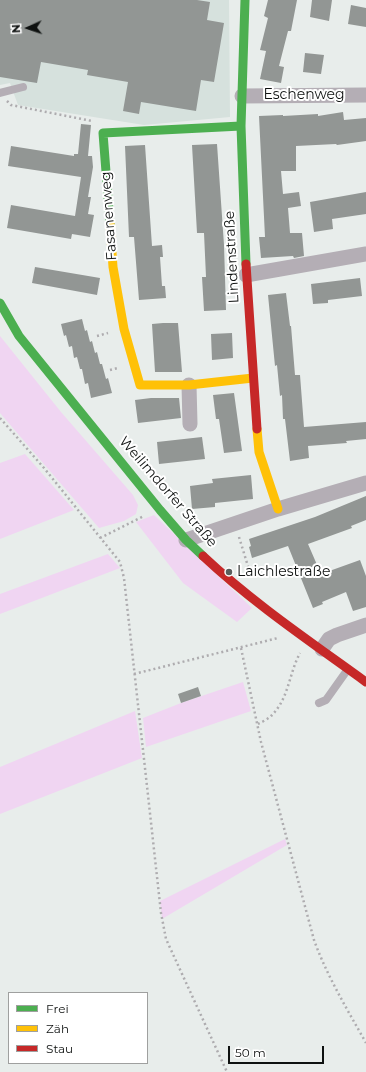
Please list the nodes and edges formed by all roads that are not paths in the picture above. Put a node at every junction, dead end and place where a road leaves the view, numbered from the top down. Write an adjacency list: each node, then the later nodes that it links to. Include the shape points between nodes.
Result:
1 (245, 0): 5 (street, Lindenstraße)
2 (23, 87): 3 (lane)
3 (0, 92)
4 (366, 95): 5 (street, Eschenweg)
5 (242, 96): 6 (street, Lindenstraße)
6 (241, 126): 8 (street, Lindenstraße); 11 (street, Fasanenweg, via 103,133 113,267 124,329 140,385)
7 (366, 254): 8 (street)
8 (246, 275): 10 (street, Lindenstraße)
9 (0, 304): 15 (street, Weilimdorfer Straße, via 20,336)
10 (253, 378): 11 (street, Fasanenweg); 14 (street, Lindenstraße, via 259,452)
11 (189, 385): 12 (street)
12 (190, 424)
13 (366, 483): 14 (street)
14 (278, 509): 15 (street)
15 (186, 540): 17 (street, Weilimdorfer Straße, via 225,577)
16 (366, 625): 17 (street, via 337,635)
17 (322, 649): 18 (street, Weilimdorfer Straße)
18 (348, 669): 19 (street, Weilimdorfer Straße); 20 (lane, via 326,700)
19 (366, 682)
20 (319, 703)

